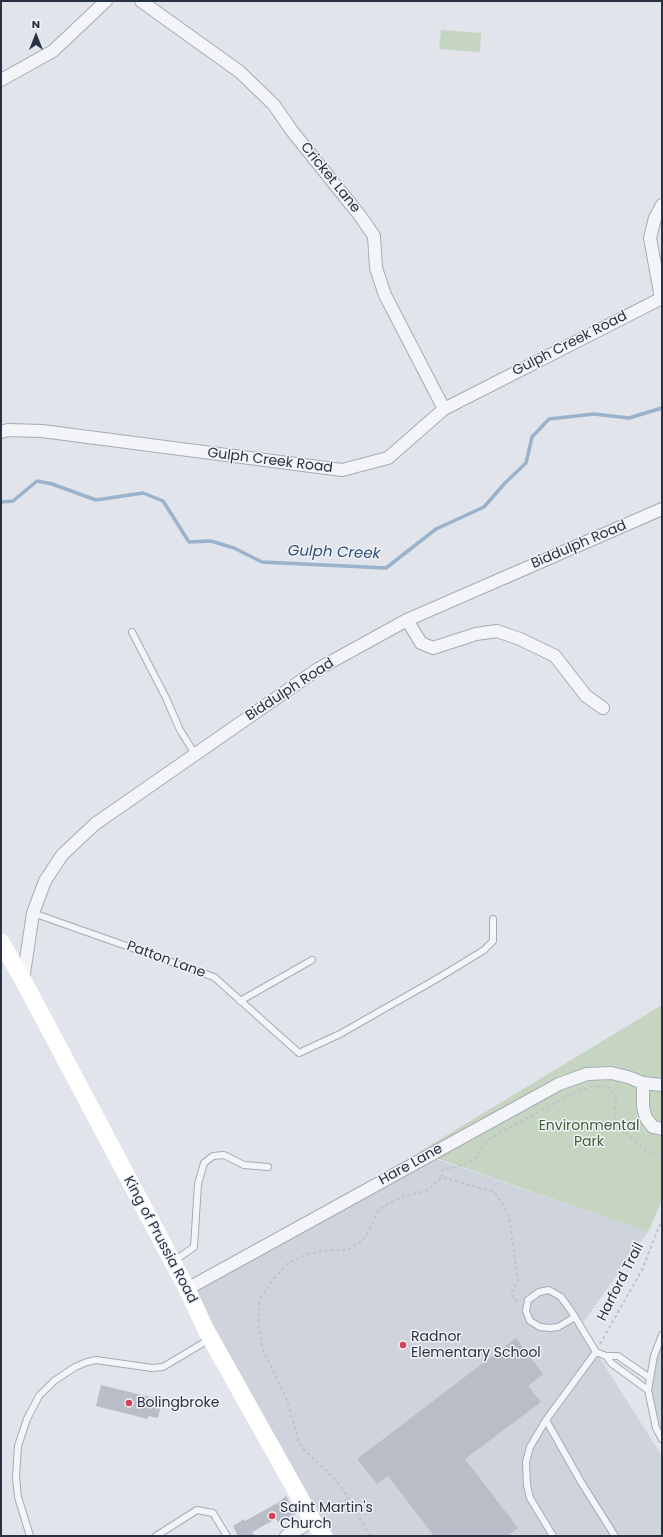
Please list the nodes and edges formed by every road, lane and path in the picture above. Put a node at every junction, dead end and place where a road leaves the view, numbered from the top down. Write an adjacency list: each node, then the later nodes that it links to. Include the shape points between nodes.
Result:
1 (106, 1): 3 (street, via 53,51)
2 (141, 1): 6 (street, Cricket Lane, via 240,72 274,105 361,217 374,236 376,268 385,295)
3 (1, 80)
4 (662, 205): 5 (street, via 655,218 650,238)
5 (661, 298): 6 (street, Gulph Creek Road)
6 (444, 409): 7 (street, Gulph Creek Road, via 388,458 342,470 42,431)
7 (1, 432)
8 (662, 509): 9 (street, Biddulph Road)
9 (407, 620): 11 (street, via 421,644 433,648 476,634 497,631 520,639 554,656 586,696); 12 (street, Biddulph Road, via 318,669)
10 (132, 632): 12 (lane, via 180,730)
11 (603, 708)
12 (195, 754): 13 (street, Biddulph Road, via 95,824 62,855 45,881)
13 (33, 913): 17 (street, Biddulph Road); 18 (lane, Patton Lane, via 214,977)
14 (493, 919): 18 (lane, Patton Lane, via 493,941 484,950 340,1034 299,1053)
15 (1, 942): 17 (street, King of Prussia Road)
16 (312, 960): 18 (lane)
17 (23, 980): 26 (street, King of Prussia Road)
18 (240, 1001)
19 (643, 1083): 20 (street, Hare Lane); 21 (street, via 643,1107 646,1118 653,1127); 27 (street, Hare Lane, via 611,1073 587,1074 559,1084)
20 (662, 1085)
21 (662, 1129)
22 (662, 1156): 24 (path, via 647,1151 617,1125 616,1095 607,1086 591,1087 577,1091 491,1138 482,1146 476,1158 466,1164 442,1170)
23 (268, 1167): 26 (lane, via 244,1165 224,1155 213,1156 204,1163 198,1184 194,1247)
24 (442, 1177): 28 (path, via 494,1192 509,1217 518,1281 512,1291 513,1299); 38 (path, via 428,1190 402,1197 379,1209 363,1240 347,1250 308,1254 288,1263 260,1299 258,1323 262,1348 287,1400 299,1442 335,1480)
25 (662, 1220): 32 (path, Harford Trail, via 642,1270)
26 (172, 1262): 27 (street, King of Prussia Road)
27 (186, 1289): 31 (street, King of Prussia Road)
28 (527, 1305): 29 (lane, via 526,1311 530,1321 540,1327 558,1327); 29 (lane, via 528,1300 539,1292 549,1290 561,1297)
29 (574, 1317): 32 (lane)
30 (662, 1335): 34 (lane, via 654,1356)
31 (211, 1338): 39 (street, King of Prussia Road); 40 (lane, via 163,1367 152,1368 96,1360 87,1362 54,1381 39,1396 27,1419 18,1446 16,1477 18,1498)
32 (596, 1352): 33 (lane); 36 (lane)
33 (606, 1356): 34 (lane, via 618,1356); 35 (lane, via 611,1363)
34 (650, 1378): 35 (lane)
35 (648, 1390): 37 (lane, via 656,1428)
36 (546, 1420): 46 (lane, via 530,1447 526,1473 530,1498); 47 (lane)
37 (662, 1439)
38 (349, 1499): 39 (path); 45 (path)
39 (311, 1517): 43 (street); 44 (street, King of Prussia Road)
40 (30, 1536)
41 (156, 1536): 42 (lane, via 197,1510 214,1513)
42 (227, 1536)
43 (286, 1536)
44 (324, 1536)
45 (370, 1536)
46 (553, 1536)
47 (615, 1536)

